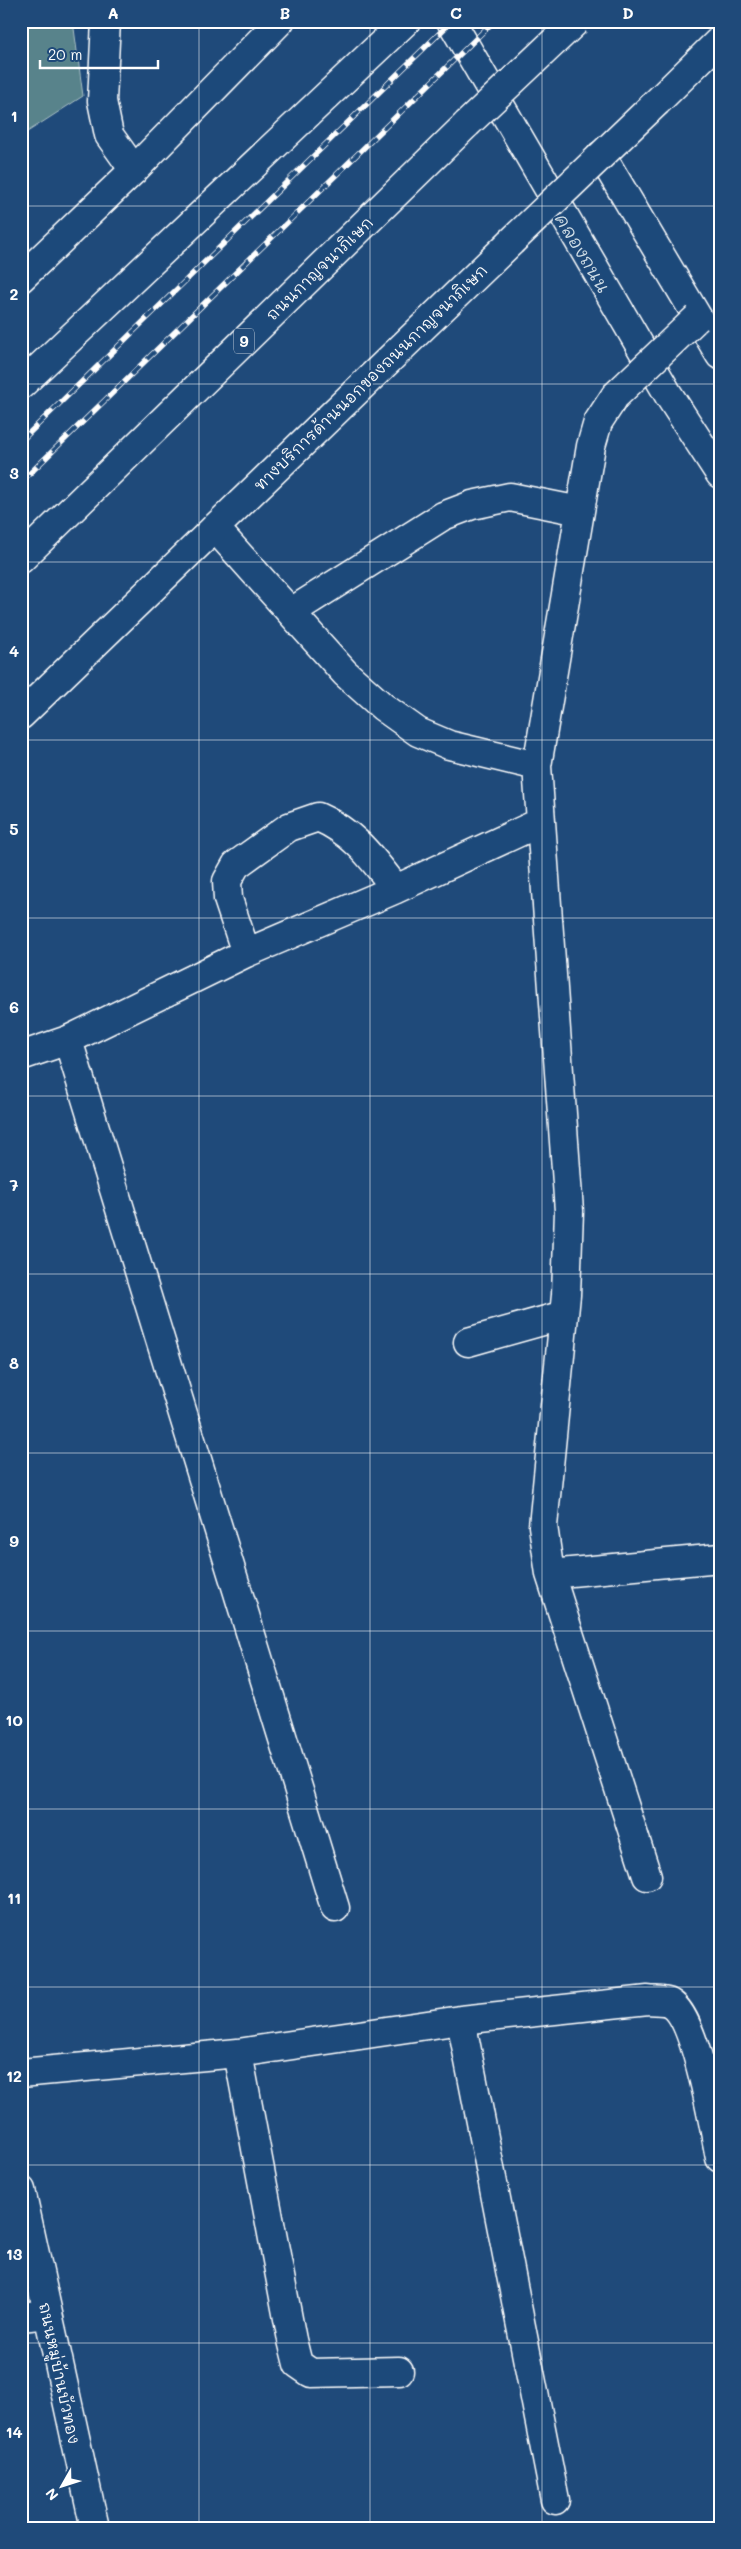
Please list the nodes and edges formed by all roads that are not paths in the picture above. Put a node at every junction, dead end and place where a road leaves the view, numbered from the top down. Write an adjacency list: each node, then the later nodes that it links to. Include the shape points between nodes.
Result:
1 (106, 21): 8 (main road, via 102,101 109,135)
2 (280, 21): 8 (main road)
3 (451, 21): 13 (main road, via 668,394)
4 (576, 21): 16 (main road, ถนนกาญจนาภิเษก / 9, bridge)
5 (404, 24): 12 (main road)
6 (720, 40): 7 (main road, ทางบริการด้านนอกของถนนกาญจนาภิเษก, bridge)
7 (601, 155): 10 (main road); 15 (main road, ทางบริการด้านนอกของถนนกาญจนาภิเษก, bridge)
8 (134, 170): 9 (main road)
9 (21, 278)
10 (697, 318): 11 (main road); 14 (main road, bridge, via 615,396 598,422)
11 (720, 355)
12 (21, 385)
13 (720, 474)
14 (580, 511): 17 (main road, via 510,497 472,505 443,516); 19 (main road)
15 (215, 528): 17 (main road); 18 (main road, ทางบริการด้านนอกของถนนกาญจนาภิเษก)
16 (21, 559)
17 (291, 612): 19 (main road, via 345,673 383,707 418,732 449,745)
18 (21, 715)
19 (537, 766): 20 (main road)
20 (541, 822): 21 (main road); 25 (main road, via 569,1210)
21 (396, 888): 22 (main road); 22 (main road, via 364,847 339,826 318,817 289,827 236,865 227,881 228,899)
22 (246, 953): 23 (main road)
23 (68, 1040): 24 (main road); 30 (main road)
24 (21, 1056)
25 (564, 1315): 26 (main road); 28 (main road, via 544,1526)
26 (468, 1342)
27 (720, 1558): 28 (main road)
28 (550, 1574): 29 (main road)
29 (647, 1876)
30 (334, 1908)
31 (460, 2020): 32 (main road); 34 (main road, via 648,2000 671,2003 686,2021 709,2102); 38 (main road)
32 (238, 2053): 33 (main road); 37 (main road, via 298,2364 311,2373)
33 (21, 2072)
34 (720, 2158)
35 (21, 2190): 36 (main road, ถนนหมู่บ้านบัวทอง)
36 (34, 2316): 39 (main road, ถนนหมู่บ้านบัวทอง)
37 (399, 2371)
38 (556, 2500)
39 (94, 2528)

